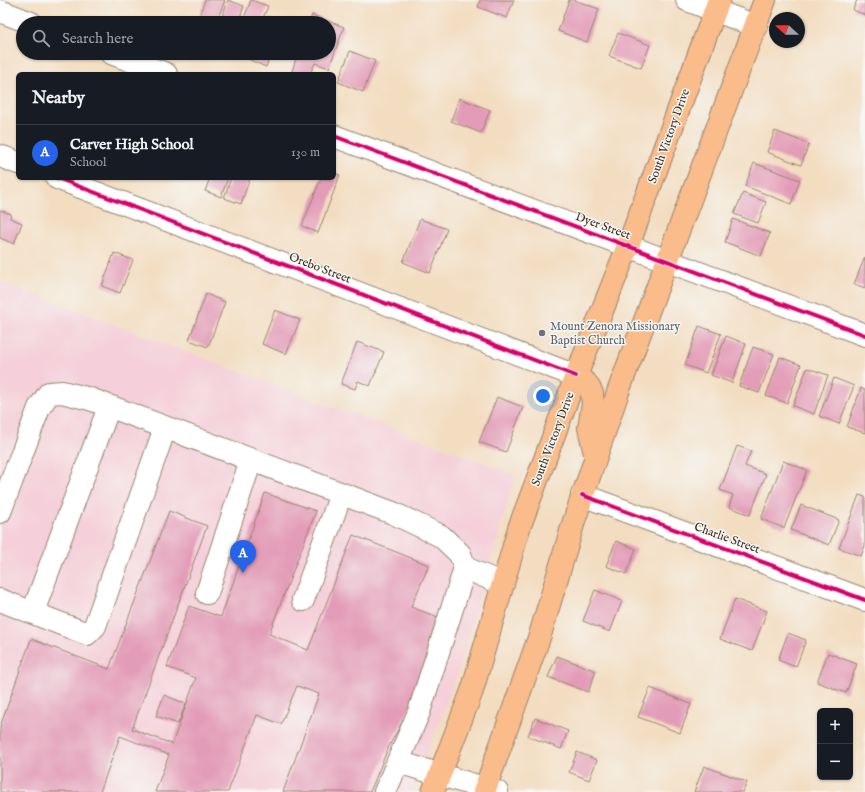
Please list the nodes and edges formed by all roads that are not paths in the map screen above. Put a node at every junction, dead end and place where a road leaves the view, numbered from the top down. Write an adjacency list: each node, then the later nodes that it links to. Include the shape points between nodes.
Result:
1 (687, 0): 3 (street)
2 (765, 0): 6 (main road)
3 (717, 5): 6 (street); 13 (main road, South Victory Drive)
4 (0, 11): 5 (street)
5 (16, 17)
6 (756, 26): 14 (main road)
7 (129, 60): 8 (street)
8 (161, 72)
9 (336, 137): 13 (street, Dyer Street)
10 (0, 156): 11 (street)
11 (16, 162)
12 (62, 180): 16 (street, Orebo Street)
13 (628, 246): 14 (street, Dyer Street); 16 (main road, South Victory Drive)
14 (667, 260): 15 (street, Dyer Street); 19 (main road)
15 (865, 335)
16 (576, 376): 19 (main road, via 587,384 592,393 589,428); 25 (main road, South Victory Drive, via 519,528)
17 (109, 407): 18 (street); 23 (street, via 62,392 49,393 39,408); 30 (street)
18 (165, 428): 20 (street); 30 (street, via 95,626 87,634)
19 (595, 456): 22 (main road)
20 (251, 460): 21 (street); 26 (street)
21 (341, 494): 24 (street, via 393,513 441,536 460,554); 28 (street)
22 (582, 495): 29 (street, Charlie Street); 33 (main road, via 540,635)
23 (0, 512)
24 (465, 568): 25 (street); 31 (street, via 419,712)
25 (503, 584): 32 (main road, South Victory Drive, via 472,690)
26 (207, 593)
27 (0, 600): 30 (street)
28 (303, 600)
29 (865, 600)
30 (33, 612)
31 (398, 762): 32 (street); 34 (street)
32 (436, 783): 33 (street)
33 (488, 790)
34 (385, 792)

